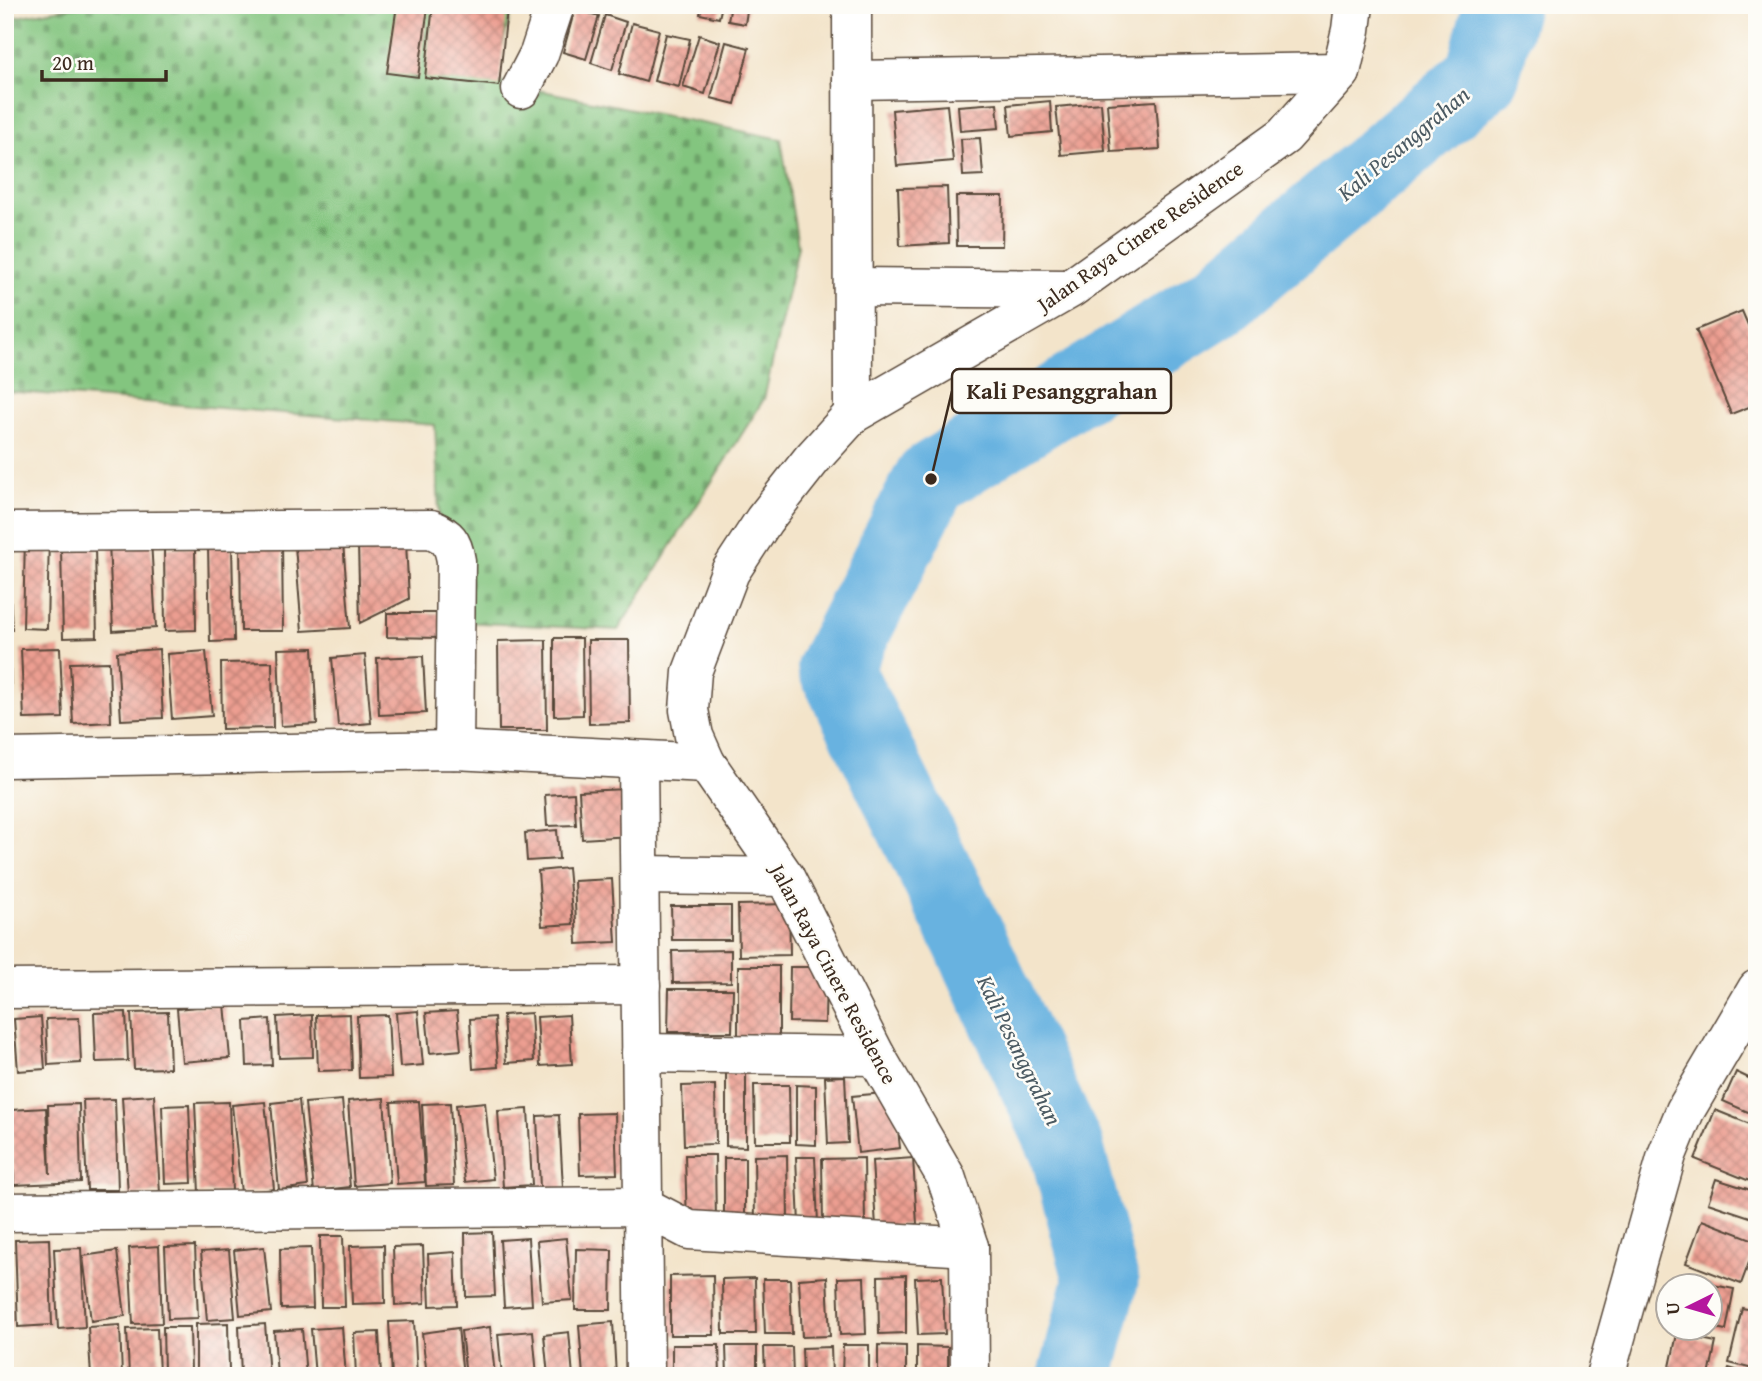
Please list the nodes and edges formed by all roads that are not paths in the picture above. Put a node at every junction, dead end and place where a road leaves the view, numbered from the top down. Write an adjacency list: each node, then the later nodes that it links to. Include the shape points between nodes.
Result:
1 (555, 5): 6 (street, via 539,54)
2 (852, 5): 5 (street)
3 (1354, 5): 4 (street, Jalan Raya Cinere Residence)
4 (1341, 72): 5 (street); 8 (street, Jalan Raya Cinere Residence, via 1284,136)
5 (852, 80): 7 (street)
6 (521, 89)
7 (853, 287): 8 (street); 9 (street)
8 (1070, 289): 9 (street, Jalan Raya Cinere Residence)
9 (853, 414): 14 (street, Jalan Raya Cinere Residence, via 764,520 730,572 692,672 689,710)
10 (5, 532): 11 (street, via 431,529 446,535 454,545 456,561)
11 (454, 750): 12 (street); 13 (street)
12 (5, 758)
13 (638, 761): 14 (street); 15 (street)
14 (706, 763): 16 (street, Jalan Raya Cinere Residence)
15 (640, 875): 16 (street); 17 (street)
16 (785, 877): 21 (street, Jalan Raya Cinere Residence)
17 (641, 985): 18 (street); 20 (street)
18 (5, 989)
19 (1757, 989): 27 (street, via 1685,1111 1667,1155)
20 (641, 1053): 21 (street); 22 (street)
21 (876, 1056): 24 (street, Jalan Raya Cinere Residence, via 946,1177)
22 (643, 1206): 23 (street); 24 (street, via 689,1230); 25 (street)
23 (5, 1212)
24 (969, 1248): 26 (street, Jalan Raya Cinere Residence)
25 (645, 1376)
26 (970, 1376)
27 (1605, 1376)

